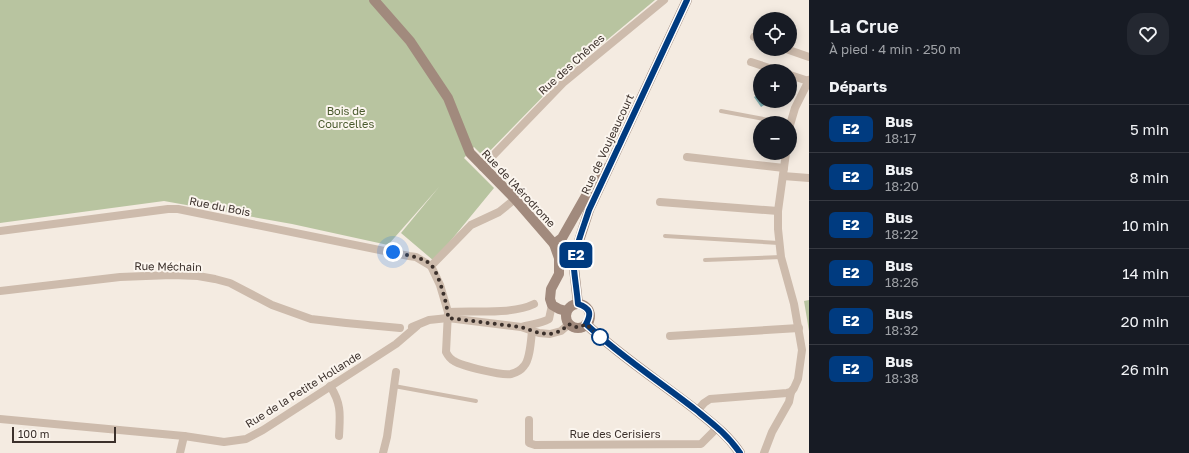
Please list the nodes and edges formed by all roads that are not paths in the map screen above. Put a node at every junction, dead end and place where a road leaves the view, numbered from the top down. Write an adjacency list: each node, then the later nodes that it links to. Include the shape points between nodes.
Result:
1 (374, 0): 15 (main road, Rue de l'Aérodrome, via 410,41 448,98 470,153)
2 (664, 0): 15 (street, Rue des Chênes, via 563,83)
3 (687, 0): 16 (main road, Rue de Voujeaucourt)
4 (797, 53): 5 (street)
5 (809, 57)
6 (751, 62): 7 (street)
7 (757, 64)
8 (797, 77): 9 (street)
9 (808, 80): 11 (street)
10 (721, 111): 12 (lane)
11 (792, 116)
12 (753, 117)
13 (687, 157): 17 (street)
14 (785, 160): 17 (street)
15 (482, 167): 19 (main road, Rue de l'Aérodrome)
16 (609, 167): 25 (main road, via 600,171 562,238); 31 (main road, Rue de Voujeaucourt, via 589,210 579,240 574,268)
17 (783, 172): 18 (street); 21 (street)
18 (809, 178)
19 (515, 200): 25 (main road, Rue de l'Aérodrome); 28 (street, via 499,212 471,225)
20 (660, 202): 21 (street)
21 (778, 211): 24 (street)
22 (0, 231): 28 (street, Rue du Bois, via 178,209 416,257)
23 (665, 236): 24 (lane)
24 (779, 243): 26 (street)
25 (554, 244): 32 (main road, Rue de l'Aérodrome, via 559,258 559,274 551,289)
26 (781, 257): 27 (lane); 40 (street)
27 (705, 260)
28 (432, 266): 34 (street)
29 (0, 291): 39 (street, Rue Méchain, via 120,277 198,276 230,283 272,305 311,318)
30 (534, 304): 34 (street, via 510,311)
31 (578, 304): 33 (main road, via 571,305); 36 (main road, via 585,306 589,311 590,318)
32 (552, 305): 33 (main road); 38 (street, via 549,319)
33 (566, 311): 35 (main road, via 566,320)
34 (448, 315): 37 (street); 38 (street); 41 (street, via 448,357 459,363 505,374 511,374 525,366)
35 (569, 324): 36 (main road, via 574,328 581,328); 41 (street, via 561,331 550,334)
36 (586, 324): 49 (main road, via 613,348)
37 (417, 326): 39 (street, Rue Méchain); 43 (street, Rue de la Petite Hollande)
38 (521, 327): 41 (street)
39 (400, 328): 43 (street)
40 (799, 328): 42 (street); 47 (street, via 801,364)
41 (532, 331)
42 (670, 336)
43 (403, 337): 45 (street, Rue de la Petite Hollande)
44 (396, 372): 46 (street)
45 (330, 386): 53 (street, Rue de la Petite Hollande, via 246,439 224,442); 54 (street, via 339,405)
46 (394, 386): 48 (lane); 56 (street)
47 (792, 392): 49 (street, via 710,399); 58 (street)
48 (476, 401)
49 (697, 411): 52 (main road)
50 (0, 419): 53 (street, Rue de la Petite Hollande)
51 (529, 420): 52 (street, Rue des Cerisiers, via 529,443 535,445 701,444)
52 (718, 428): 57 (main road, via 733,442)
53 (184, 436): 55 (street)
54 (339, 436)
55 (180, 453)
56 (384, 453)
57 (740, 453)
58 (764, 453)

